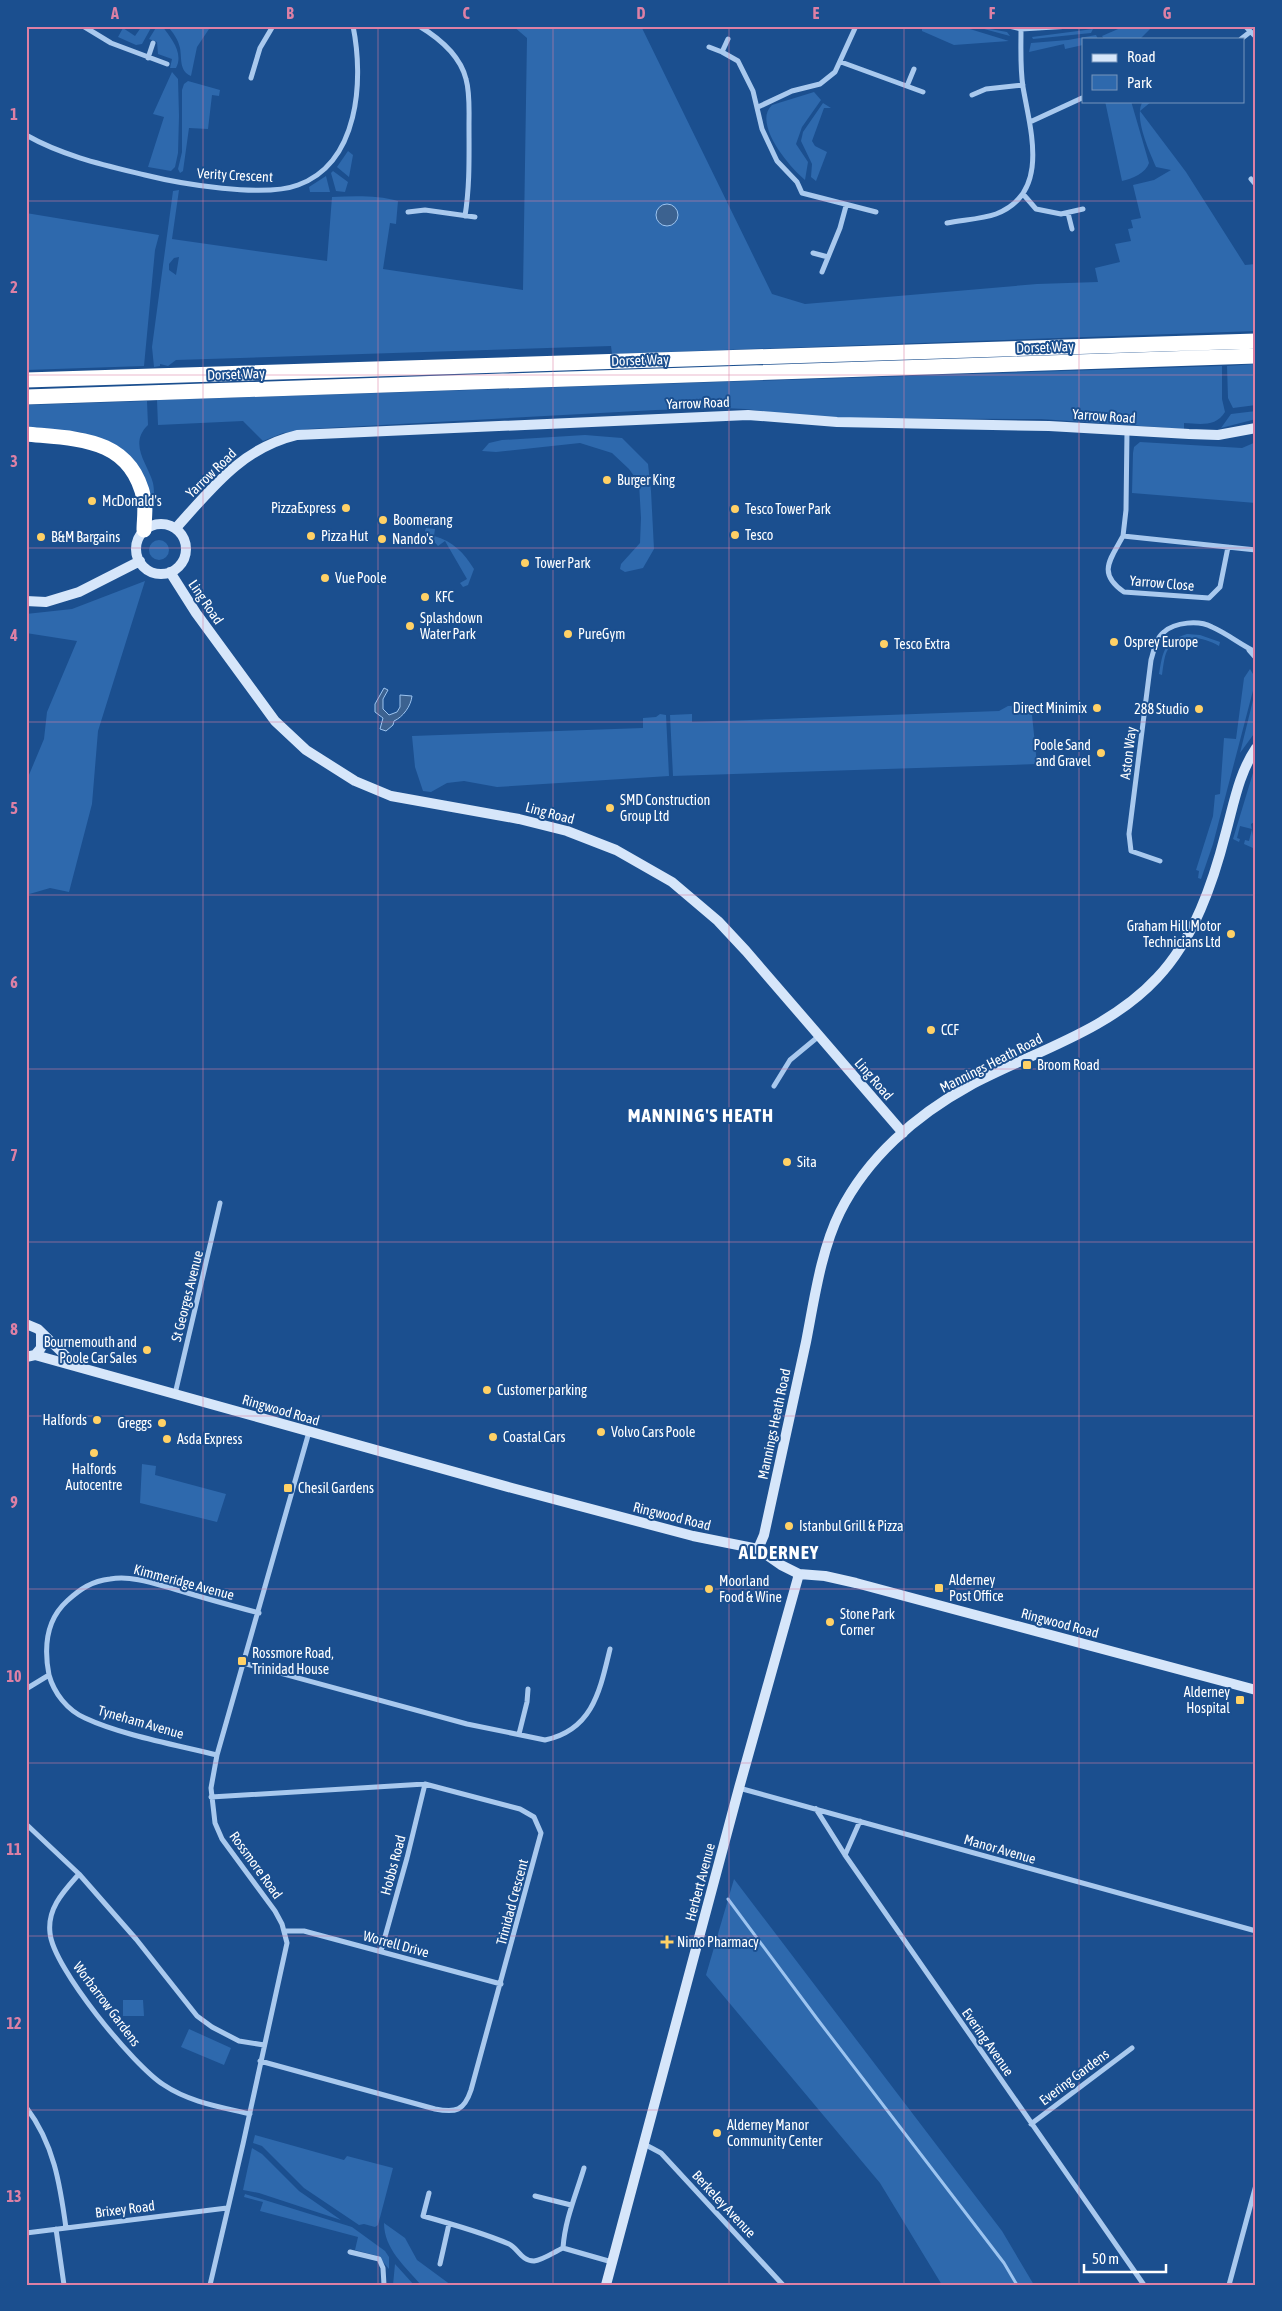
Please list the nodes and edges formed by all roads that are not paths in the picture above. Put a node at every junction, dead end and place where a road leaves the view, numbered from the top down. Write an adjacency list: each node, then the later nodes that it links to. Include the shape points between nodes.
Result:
1 (83, 26): 17 (street, via 111,43)
2 (274, 26): 21 (street, via 260,48)
3 (353, 26): 29 (street, Verity Crescent, via 357,67 354,112 348,132 331,163 297,186 242,189 170,181 76,157)
4 (419, 26): 38 (street, via 447,47 466,78 470,181)
5 (1009, 26): 9 (street)
6 (1071, 26): 9 (street)
7 (1245, 26): 10 (street)
8 (854, 27): 18 (street)
9 (1021, 29): 22 (street)
10 (1250, 32): 11 (street); 12 (street)
11 (1256, 37)
12 (1242, 38)
13 (728, 39): 16 (street)
14 (152, 43): 17 (street)
15 (709, 47): 16 (street)
16 (722, 52): 27 (street, via 738,61)
17 (148, 58): 19 (street)
18 (841, 62): 23 (street); 27 (street, via 835,72 820,84 792,91)
19 (167, 64)
20 (914, 69): 23 (street)
21 (251, 78)
22 (1023, 85): 25 (street, via 986,89); 28 (street)
23 (907, 86): 24 (street)
24 (923, 92)
25 (972, 95)
26 (1082, 98): 28 (street)
27 (758, 107): 33 (street, via 762,128 777,161 797,182 802,193)
28 (1030, 122): 32 (street, via 1034,160)
29 (26, 135)
30 (1252, 179): 31 (street)
31 (1256, 185)
32 (1023, 194): 37 (street, via 1036,209); 40 (street, via 996,214)
33 (846, 206): 36 (street); 43 (street)
34 (1084, 209): 37 (street)
35 (408, 212): 38 (street, via 425,210)
36 (876, 212)
37 (1068, 213): 41 (street)
38 (465, 216): 39 (street)
39 (475, 217)
40 (947, 223)
41 (1072, 229)
42 (813, 253): 43 (street)
43 (828, 257): 44 (street)
44 (822, 272)
45 (1256, 341): 47 (highway, Dorset Way)
46 (1256, 356): 48 (highway, Dorset Way)
47 (26, 380)
48 (26, 397)
49 (1256, 428): 50 (street, Yarrow Road, via 1218,435)
50 (1127, 431): 52 (street, Yarrow Road, via 1049,426 837,422 748,415 297,435 277,440 234,466); 54 (street, Yarrow Close)
51 (26, 434): 53 (highway, via 87,440 118,455 138,481 145,501)
52 (176, 528): 53 (street, via 157,524); 58 (street, via 186,545 186,554 178,568)
53 (144, 530): 57 (street, via 136,550)
54 (1123, 536): 55 (street); 55 (street, Yarrow Close, via 1108,563 1108,576 1124,592 1209,598 1220,587)
55 (1228, 547): 56 (street)
56 (1256, 550)
57 (140, 561): 58 (street, via 156,573); 59 (street, via 79,592 46,602)
58 (170, 572): 65 (street, Ling Road, via 196,613 275,720 306,750 355,781 391,796 544,825 616,850 672,882 718,921)
59 (26, 601)
60 (1247, 648): 61 (street, Aston Way); 62 (street, Aston Way); 64 (street, Aston Way, via 1210,626 1191,623 1163,632 1157,642 1151,660 1128,834 1131,851)
61 (1256, 652)
62 (1256, 658)
63 (1256, 748): 67 (street, Mannings Heath Road, via 1246,763 1201,908 1174,956 1157,978 1112,1015 1084,1032 969,1086)
64 (1160, 861)
65 (819, 1036): 66 (street, via 790,1060); 67 (street, Ling Road)
66 (774, 1086)
67 (903, 1133): 75 (street, Mannings Heath Road, via 886,1147 866,1173 839,1213 832,1233 764,1535)
68 (220, 1203): 73 (street, St Georges Avenue)
69 (26, 1313): 70 (street, Ringwood Road)
70 (34, 1328): 71 (street, via 43,1344); 72 (street, Ringwood Road)
71 (30, 1356): 72 (street, Ringwood Road)
72 (78, 1368): 73 (street, Ringwood Road)
73 (175, 1394): 74 (street, Ringwood Road)
74 (309, 1432): 75 (street, Ringwood Road, via 694,1536); 77 (street, Rossmore Road)
75 (758, 1549): 76 (street, Ringwood Road)
76 (799, 1574): 83 (street, Ringwood Road, via 856,1583); 87 (street, Herbert Avenue)
77 (259, 1613): 79 (street, Rossmore Road); 80 (street, Kimmeridge Avenue, via 125,1578 96,1582 71,1597 53,1618 46,1646)
78 (610, 1649): 84 (street, via 598,1696 586,1718 555,1738 545,1740)
79 (243, 1663): 84 (street, via 467,1724); 85 (street, Rossmore Road)
80 (49, 1675): 81 (street); 85 (street, Tyneham Avenue, via 57,1694 84,1718)
81 (26, 1688)
82 (528, 1689): 84 (street)
83 (1256, 1690)
84 (519, 1734)
85 (217, 1755): 88 (street, Rossmore Road)
86 (425, 1784): 88 (street, Trinidad Crescent); 96 (street, Hobbs Road); 97 (street, Trinidad Crescent, via 520,1809 534,1817 540,1827 538,1848)
87 (739, 1788): 89 (street, Manor Avenue); 104 (street, Herbert Avenue)
88 (211, 1797): 94 (street, Rossmore Road, via 215,1823 222,1839 275,1911)
89 (816, 1809): 90 (street, Manor Avenue); 92 (street, Evering Avenue)
90 (860, 1821): 92 (street); 95 (street, Manor Avenue)
91 (26, 1824): 93 (street)
92 (845, 1855): 103 (street, Evering Avenue)
93 (79, 1874): 98 (street, via 142,1945 197,2016 239,2041); 102 (street, Worbarrow Gardens, via 54,1905 49,1932 60,1961 103,2024 142,2068 163,2085 182,2095)
94 (284, 1931): 96 (street, Worrell Drive, via 304,1931); 98 (street, Rossmore Road, via 287,1943)
95 (1256, 1931)
96 (380, 1951): 97 (street, Worrell Drive)
97 (501, 1984): 100 (street, Trinidad Crescent, via 472,2090 467,2102 457,2110 435,2109)
98 (264, 2045): 100 (street, Rossmore Road)
99 (1132, 2048): 103 (street, Evering Gardens)
100 (260, 2061): 102 (street, Rossmore Road)
101 (26, 2107): 112 (street, via 40,2126 51,2152)
102 (250, 2114): 110 (street, Rossmore Road)
103 (1031, 2124): 124 (street, Evering Avenue)
104 (644, 2144): 117 (street, Herbert Avenue); 123 (street, Berkeley Avenue, via 661,2153)
105 (584, 2168): 109 (street)
106 (1256, 2185): 125 (street)
107 (429, 2193): 111 (street, via 423,2216)
108 (535, 2196): 109 (street)
109 (570, 2205): 115 (street)
110 (227, 2208): 112 (street, Brixey Road); 120 (street, Rossmore Road)
111 (449, 2224): 115 (street, via 510,2244 525,2259 535,2261); 118 (street)
112 (66, 2228): 113 (street, Brixey Road)
113 (56, 2229): 114 (street, Brixey Road); 119 (street)
114 (26, 2233)
115 (562, 2248): 117 (street)
116 (350, 2252): 121 (street, via 379,2259)
117 (612, 2262): 122 (street, Herbert Avenue)
118 (440, 2264)
119 (64, 2285)
120 (210, 2285)
121 (384, 2285)
122 (606, 2285)
123 (783, 2285)
124 (1144, 2285)
125 (1229, 2285)

